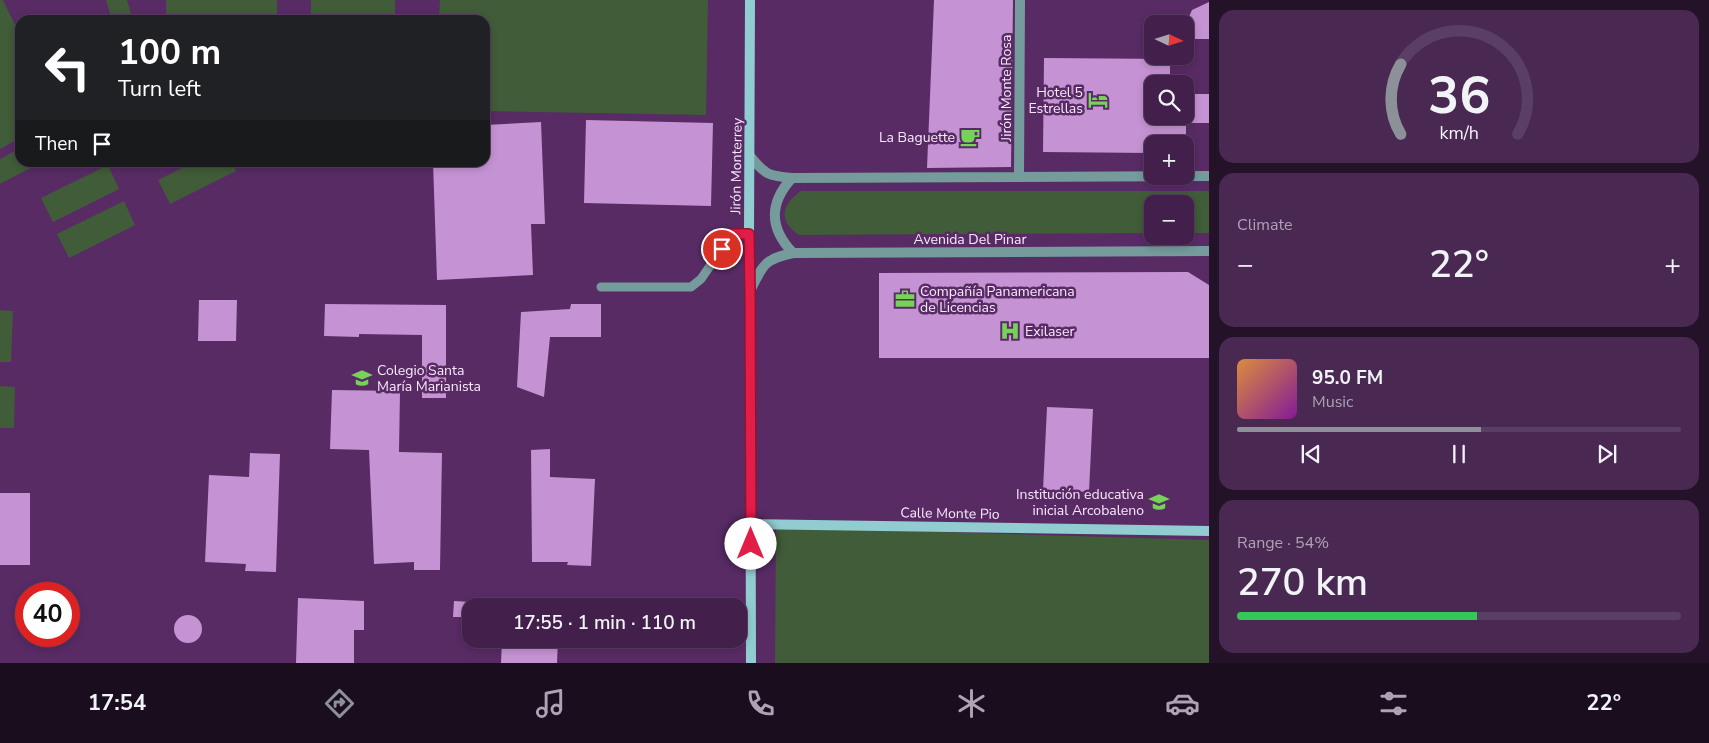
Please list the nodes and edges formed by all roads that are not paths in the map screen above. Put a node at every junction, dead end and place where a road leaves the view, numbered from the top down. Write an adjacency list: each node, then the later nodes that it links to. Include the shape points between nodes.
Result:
1 (750, 0): 3 (street, Jirón Monterrey)
2 (1020, 0): 5 (street, Jirón Monte Rosa)
3 (750, 156): 6 (street, via 765,173); 7 (street, Jirón Monterrey)
4 (1209, 176): 5 (street)
5 (1019, 177): 6 (street)
6 (792, 178): 9 (street, via 782,188 774,216 783,243)
7 (749, 234): 10 (lane, via 732,234 701,279 691,287); 11 (street, Jirón Monterrey)
8 (1209, 251): 9 (street, Avenida Del Pinar)
9 (793, 253): 11 (street, Avenida Del Pinar, via 767,262)
10 (601, 287)
11 (750, 291): 12 (street, Jirón Monterrey)
12 (751, 524): 13 (street, Calle Monte Pio); 14 (street, Jirón Monterrey)
13 (1209, 531)
14 (751, 663)

